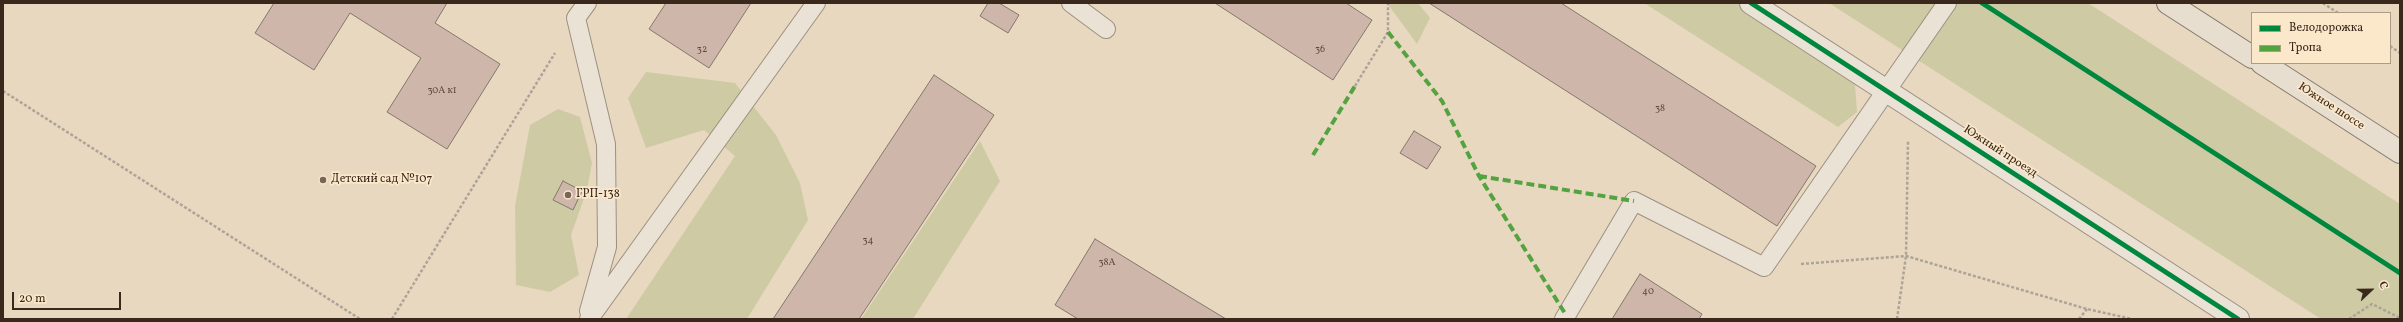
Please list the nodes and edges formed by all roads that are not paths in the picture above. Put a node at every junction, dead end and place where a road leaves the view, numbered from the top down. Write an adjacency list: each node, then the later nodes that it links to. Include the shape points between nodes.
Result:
1 (586, 3): 12 (lane, via 576,18 606,144 607,247)
2 (816, 3): 12 (lane)
3 (1071, 3): 7 (lane)
4 (1752, 3): 10 (street, Южный проезд)
5 (1947, 3): 10 (lane)
6 (2168, 3): 8 (main road)
7 (1106, 29)
8 (2251, 56)
9 (2264, 64): 11 (main road, Южное шоссе)
10 (1885, 90): 13 (lane, via 1764,267 1634,201); 14 (street, Южный проезд)
11 (2400, 152)
12 (588, 319)
13 (1564, 319)
14 (2238, 319)

